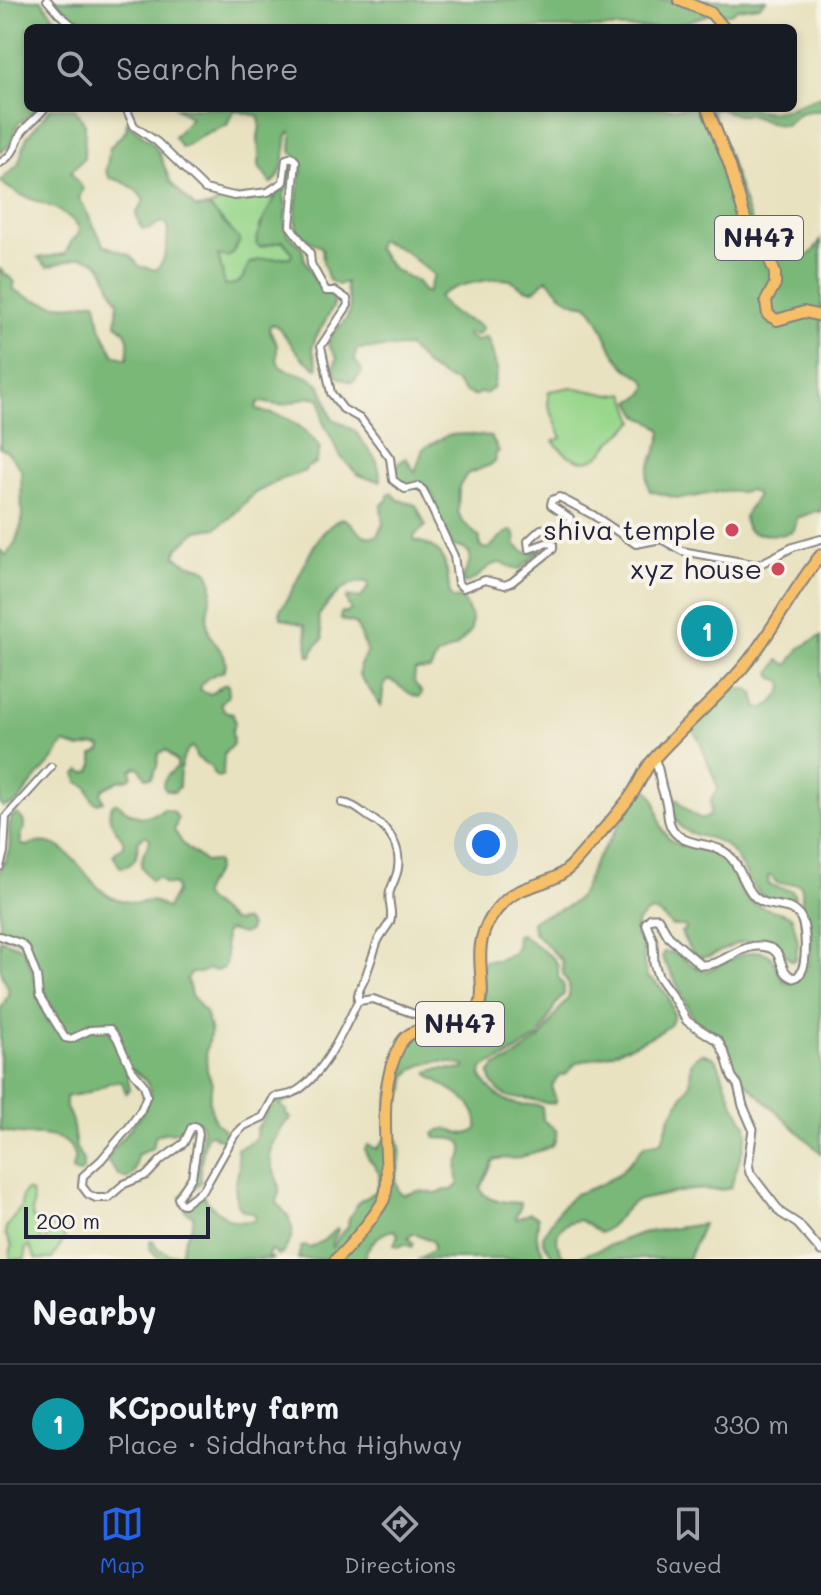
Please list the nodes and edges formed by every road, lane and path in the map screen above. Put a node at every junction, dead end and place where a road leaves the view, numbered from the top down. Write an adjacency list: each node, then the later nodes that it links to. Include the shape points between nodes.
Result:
1 (47, 0): 3 (street)
2 (679, 0): 4 (highway, via 711,13)
3 (71, 24)
4 (721, 24)
5 (42, 112): 8 (street)
6 (128, 112): 10 (street, via 134,126 205,189 234,196 268,192 283,182 286,159 296,161 290,226 310,253 326,291 335,291 348,305 321,346 331,393 343,409 361,419 390,458 393,480 405,489 423,490 463,588 485,580 512,582 553,549 546,543 529,549 528,541 541,529 568,526 570,518 551,505 559,497 636,544 661,539 682,551 758,565)
7 (709, 112): 9 (highway, NH47, via 746,222 763,243 775,273 766,301 768,315 777,320 804,312)
8 (0, 163)
9 (821, 316)
10 (821, 539)
11 (821, 555): 12 (highway, NH47, via 748,661)
12 (654, 759): 18 (highway, NH47, via 626,803 569,868 517,892 496,911 481,940 479,1008 469,1019); 19 (street, via 675,833 726,853 756,898 801,918 805,954 794,978 784,972 777,953 767,948 741,949 701,965 669,937 658,918 646,923 658,976 687,1021 718,1041 738,1085 753,1129 750,1173 781,1213)
13 (51, 767): 15 (street, via 6,817)
14 (342, 803): 17 (street, via 357,807 385,828 399,861 390,892 391,919 366,969)
15 (0, 867)
16 (0, 936): 17 (street, via 26,948 39,996 65,1038 110,1029 145,1086 137,1117 83,1176 83,1187 96,1198 108,1198 147,1175 184,1143 194,1126 199,1138 194,1171 179,1202 184,1204 204,1189 234,1136 263,1117 274,1097 299,1089 324,1063)
17 (358, 1001): 18 (street, via 373,999)
18 (445, 1027): 20 (highway, NH47, via 412,1033 402,1041 385,1093 386,1192)
19 (821, 1251)
20 (336, 1259)

